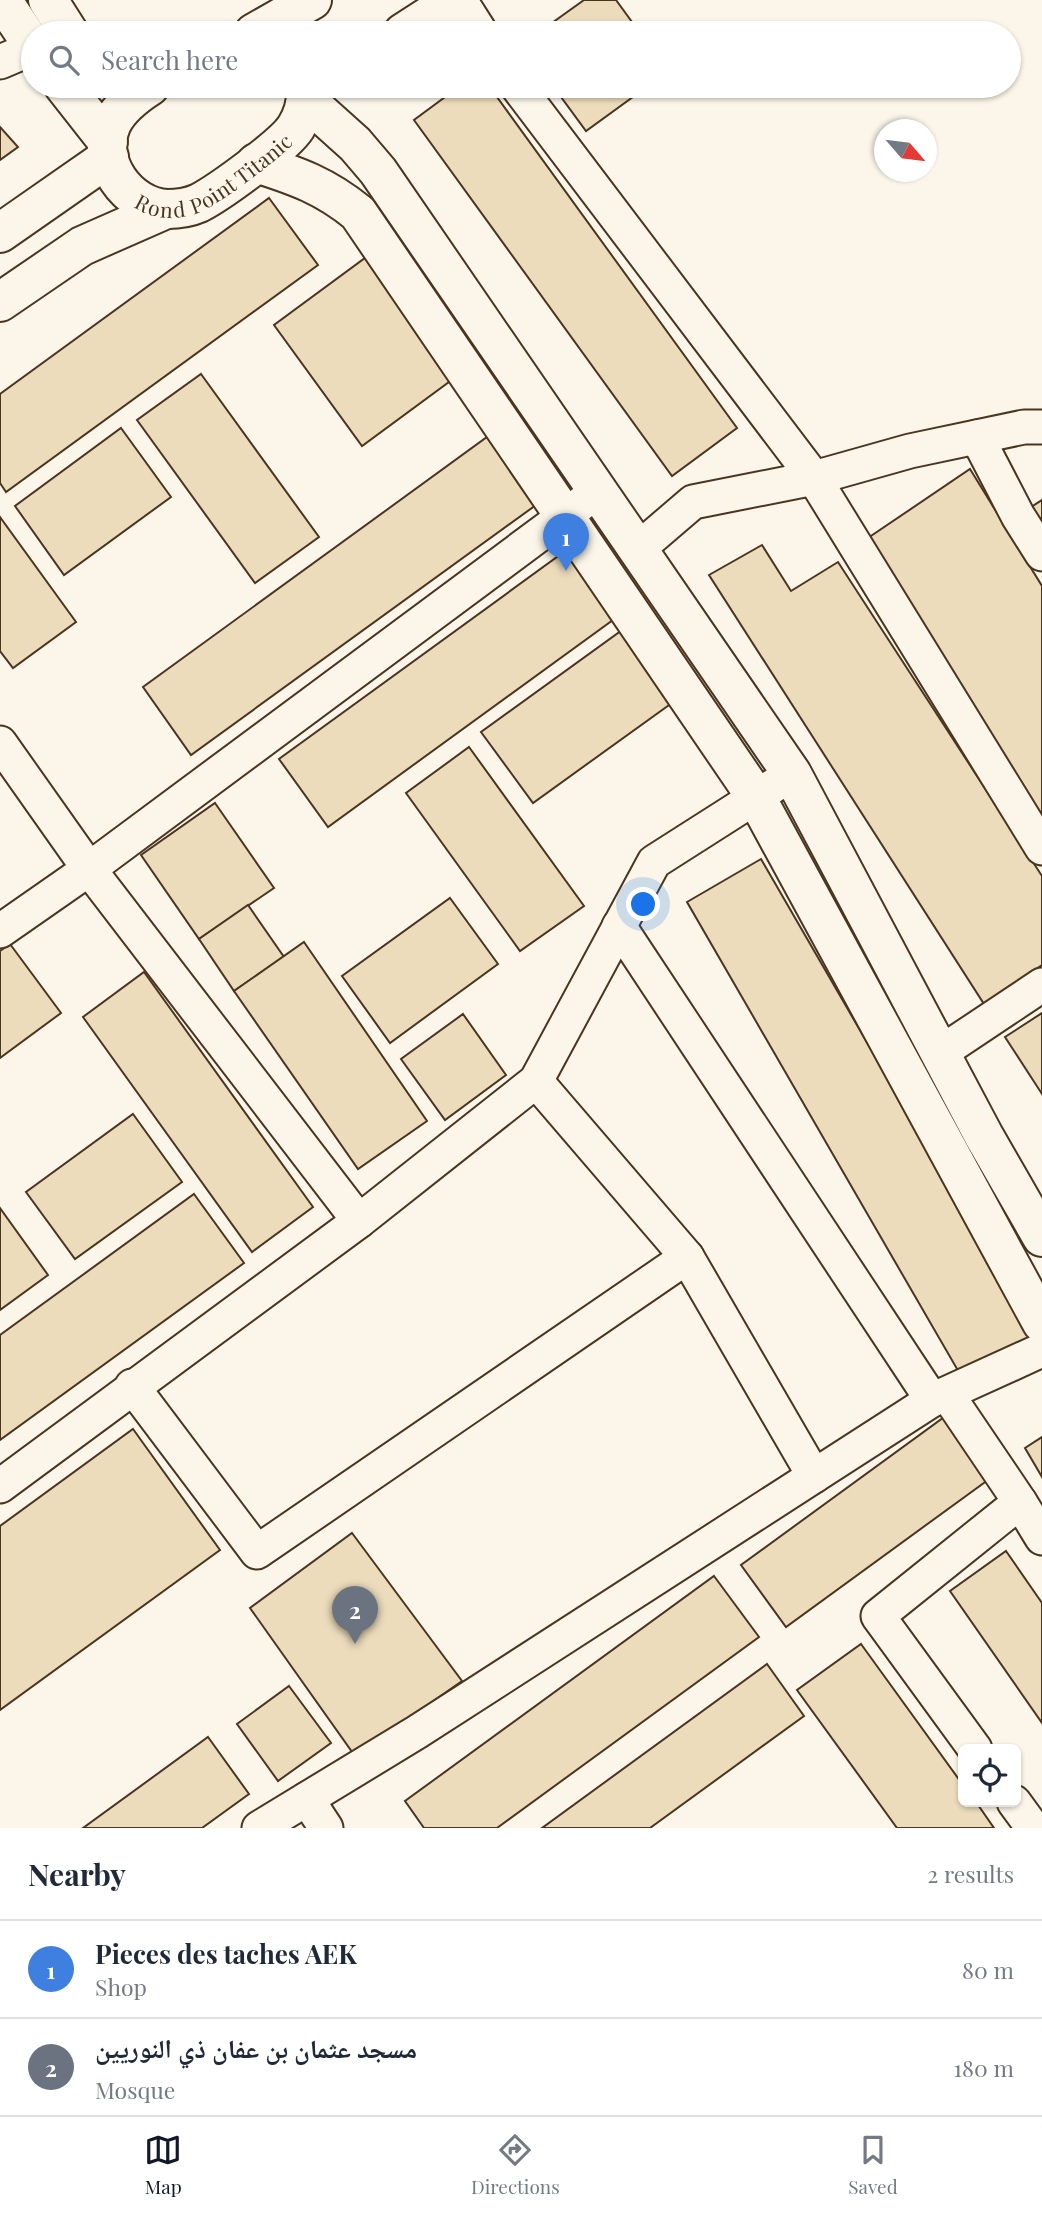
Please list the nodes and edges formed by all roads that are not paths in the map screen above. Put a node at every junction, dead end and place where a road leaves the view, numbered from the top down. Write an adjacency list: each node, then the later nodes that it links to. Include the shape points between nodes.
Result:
1 (2, 0): 10 (main road)
2 (48, 0): 6 (main road)
3 (312, 0): 7 (main road)
4 (454, 0): 8 (main road)
5 (460, 0): 9 (street)
6 (61, 21)
7 (275, 21)
8 (422, 21)
9 (473, 21)
10 (21, 29)
11 (21, 52): 12 (street)
12 (0, 62)
13 (73, 98): 18 (main road, Rond Point Titanic)
14 (132, 98): 18 (main road, via 111,125)
15 (306, 98): 19 (main road, Rond Point Titanic, via 303,113 289,136)
16 (314, 98): 26 (main road, via 378,171)
17 (526, 98): 25 (street)
18 (109, 149): 20 (main road, Rond Point Titanic, via 116,176 128,192 145,204); 21 (main road)
19 (256, 163): 20 (main road, Rond Point Titanic, via 200,202); 27 (main road, via 300,177 334,194 358,214)
20 (166, 209): 22 (main road, via 82,246)
21 (0, 233)
22 (0, 302)
23 (1042, 427): 24 (street)
24 (977, 437): 25 (street); 29 (street)
25 (814, 478): 28 (street, via 693,502); 33 (street)
26 (597, 492): 27 (street); 28 (main road)
27 (564, 516): 32 (main road); 34 (street)
28 (637, 550): 31 (main road)
29 (1042, 554)
30 (0, 743): 34 (street)
31 (792, 774): 32 (street); 38 (main road)
32 (756, 797): 35 (street, via 654,862); 43 (main road)
33 (1042, 848)
34 (89, 869): 36 (street); 40 (street)
35 (619, 926): 39 (street); 46 (street)
36 (0, 931)
37 (1042, 985): 38 (street)
38 (940, 1053): 41 (main road)
39 (536, 1081): 40 (street); 42 (street)
40 (359, 1221): 45 (street)
41 (1042, 1237)
42 (687, 1257): 45 (street, via 257,1552); 47 (street)
43 (1042, 1323)
44 (1042, 1350): 46 (street)
45 (132, 1386): 48 (street)
46 (939, 1397): 47 (street); 49 (street)
47 (814, 1476): 52 (street)
48 (0, 1486)
49 (1020, 1502): 50 (street); 51 (street, via 878,1616)
50 (1042, 1538)
51 (971, 1744)
52 (307, 1799): 54 (street); 55 (street)
53 (1018, 1807): 56 (street)
54 (259, 1828)
55 (326, 1828)
56 (1033, 1828)

